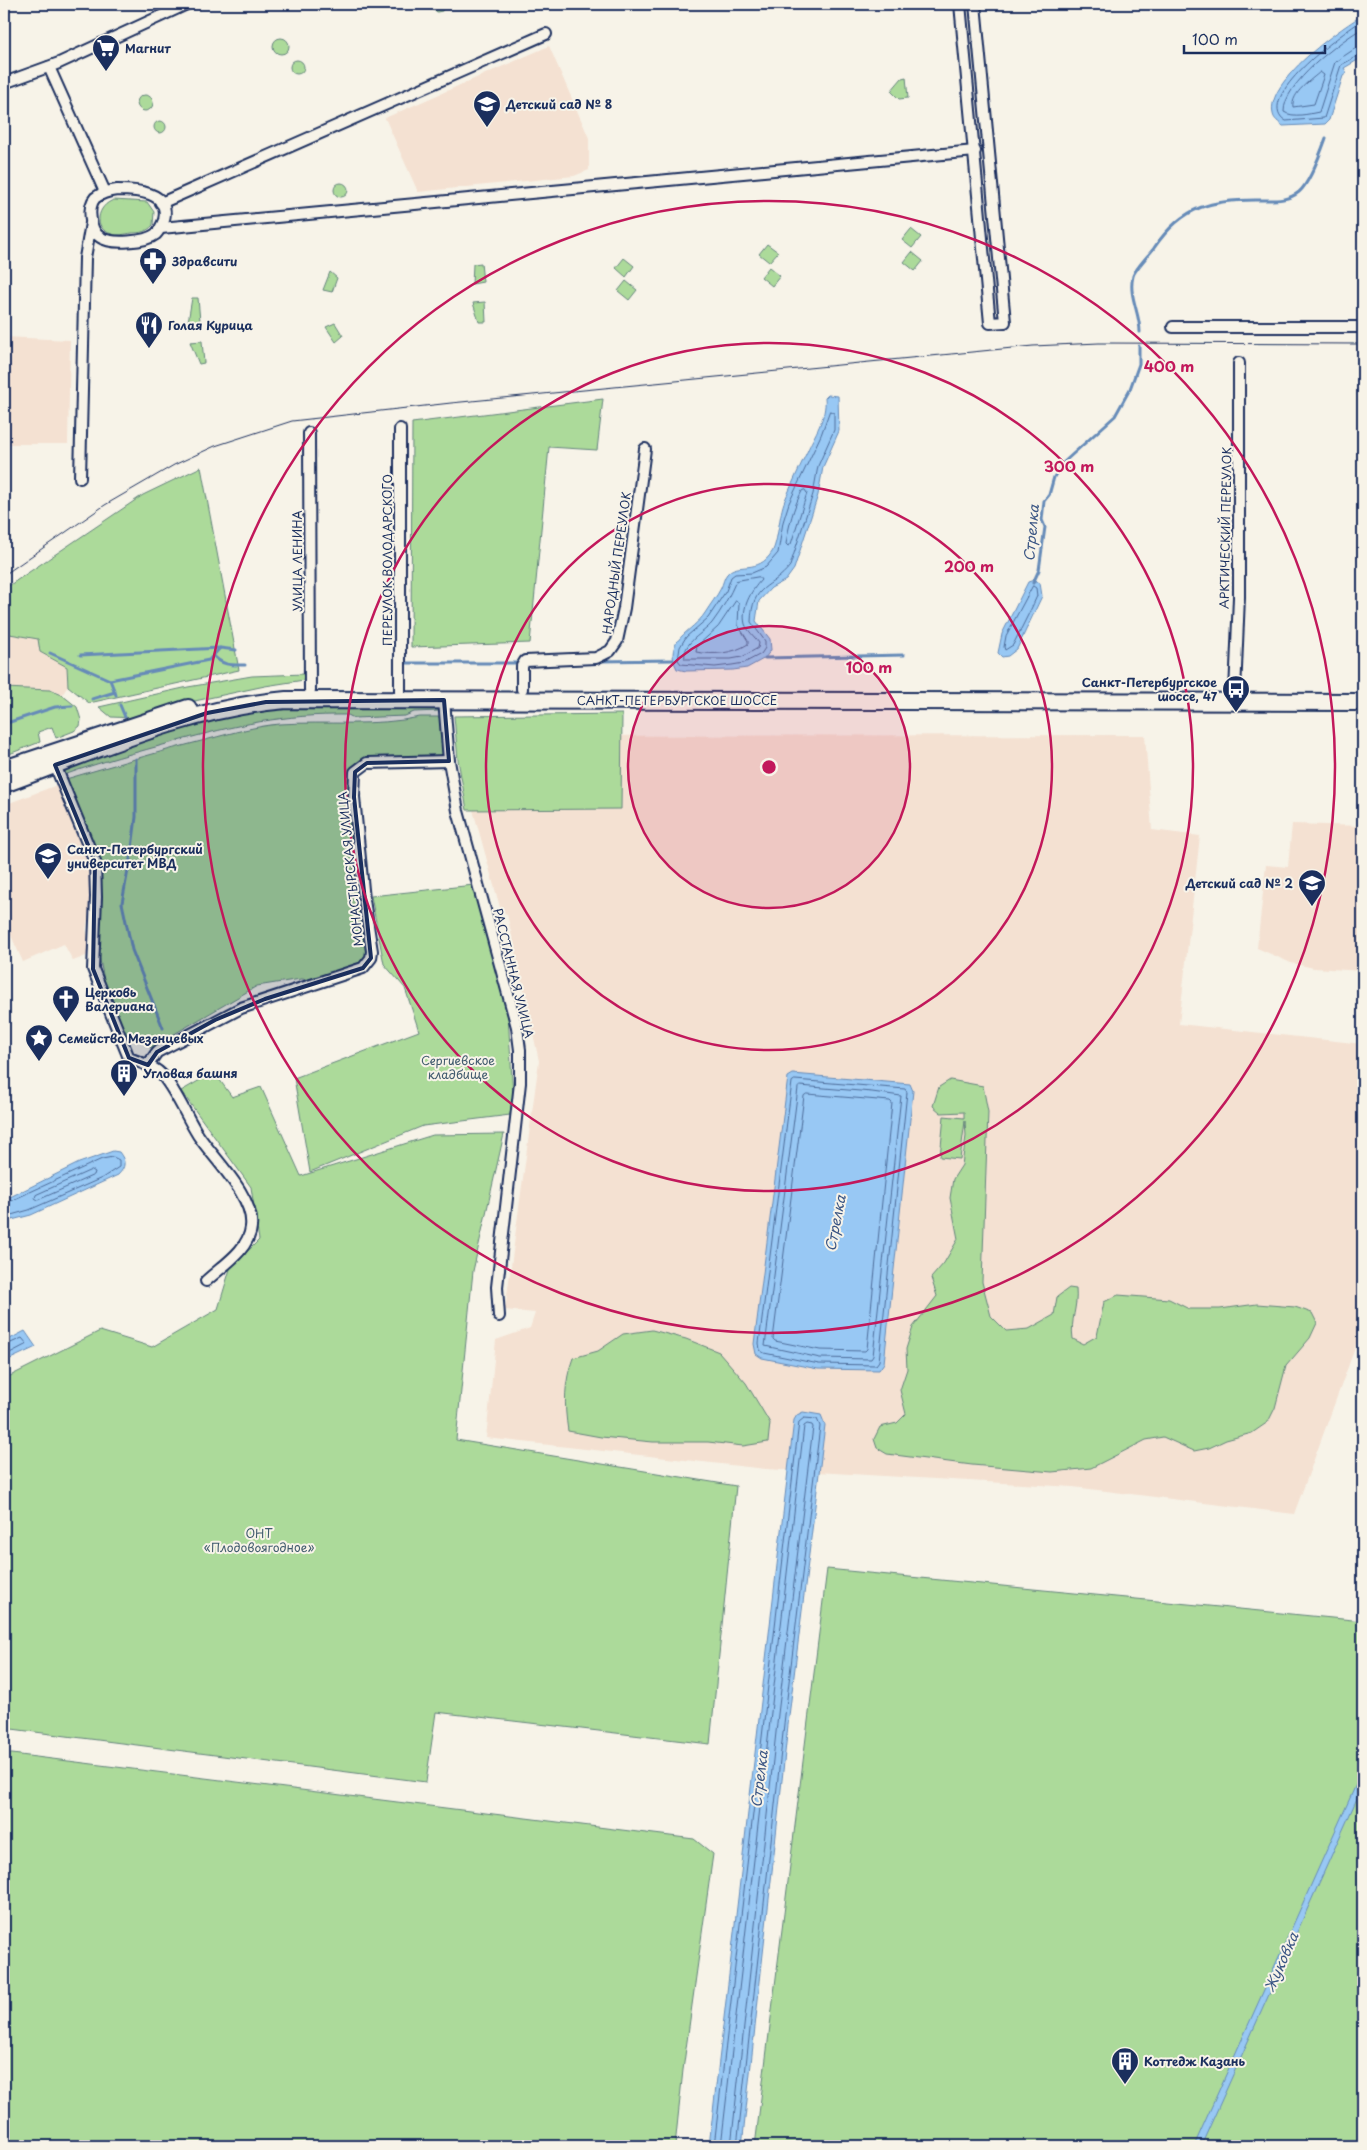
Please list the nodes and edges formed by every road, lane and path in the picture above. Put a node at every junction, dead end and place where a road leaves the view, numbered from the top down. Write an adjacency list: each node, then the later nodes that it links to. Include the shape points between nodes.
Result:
1 (187, 4): 5 (street)
2 (960, 4): 7 (street)
3 (975, 4): 7 (street, via 1005,322 990,323)
4 (546, 34): 9 (street)
5 (50, 67): 6 (street); 8 (street)
6 (4, 84)
7 (975, 152): 11 (street)
8 (105, 192): 9 (street, via 138,190 150,193); 10 (street, via 92,202)
9 (161, 203): 11 (street, via 164,216)
10 (91, 224): 11 (street, via 99,237 117,241 144,239); 18 (street, via 85,258)
11 (160, 228)
12 (1173, 327): 13 (street)
13 (1363, 327)
14 (1239, 363): 23 (street, АРКТИЧЕСКИЙ ПЕРЕУЛОК)
15 (400, 429): 21 (street, ПЕРЕУЛОК ВОЛОДАРСКОГО)
16 (309, 433): 19 (street, УЛИЦА ЛЕНИНА)
17 (645, 449): 20 (street, НАРОДНЫЙ ПЕРЕУЛОК, via 617,641 610,651 596,658 525,660)
18 (80, 478)
19 (310, 690): 21 (main road, САНКТ-ПЕТЕРБУРГСКОЕ ШОССЕ); 28 (main road, САНКТ-ПЕТЕРБУРГСКОЕ ШОССЕ, via 262,693 191,707)
20 (522, 690): 21 (main road, САНКТ-ПЕТЕРБУРГСКОЕ ШОССЕ); 23 (main road, САНКТ-ПЕТЕРБУРГСКОЕ ШОССЕ)
21 (400, 691)
22 (1363, 691): 23 (main road, САНКТ-ПЕТЕРБУРГСКОЕ ШОССЕ)
23 (1236, 692)
24 (444, 700): 25 (main road, САНКТ-ПЕТЕРБУРГСКОЕ ШОССЕ); 26 (street, РАССТАННАЯ УЛИЦА); 27 (main road, САНКТ-ПЕТЕРБУРГСКОЕ ШОССЕ, via 266,702 179,721)
25 (1363, 702)
26 (449, 761): 30 (street, МОНАСТЫРСКАЯ УЛИЦА, via 367,763 355,772 364,900 372,945 368,963 363,968 241,1008 157,1052); 32 (street, РАССТАННАЯ УЛИЦА, via 458,811 517,1027 520,1050 518,1105 497,1287)
27 (55, 765): 29 (main road, САНКТ-ПЕТЕРБУРГСКОЕ ШОССЕ); 30 (street, via 95,862 93,969 129,1058)
28 (4, 769)
29 (4, 784)
30 (148, 1065): 31 (street, via 164,1077 199,1136 231,1175 249,1211 252,1225 247,1242)
31 (206, 1281)
32 (499, 1316)

